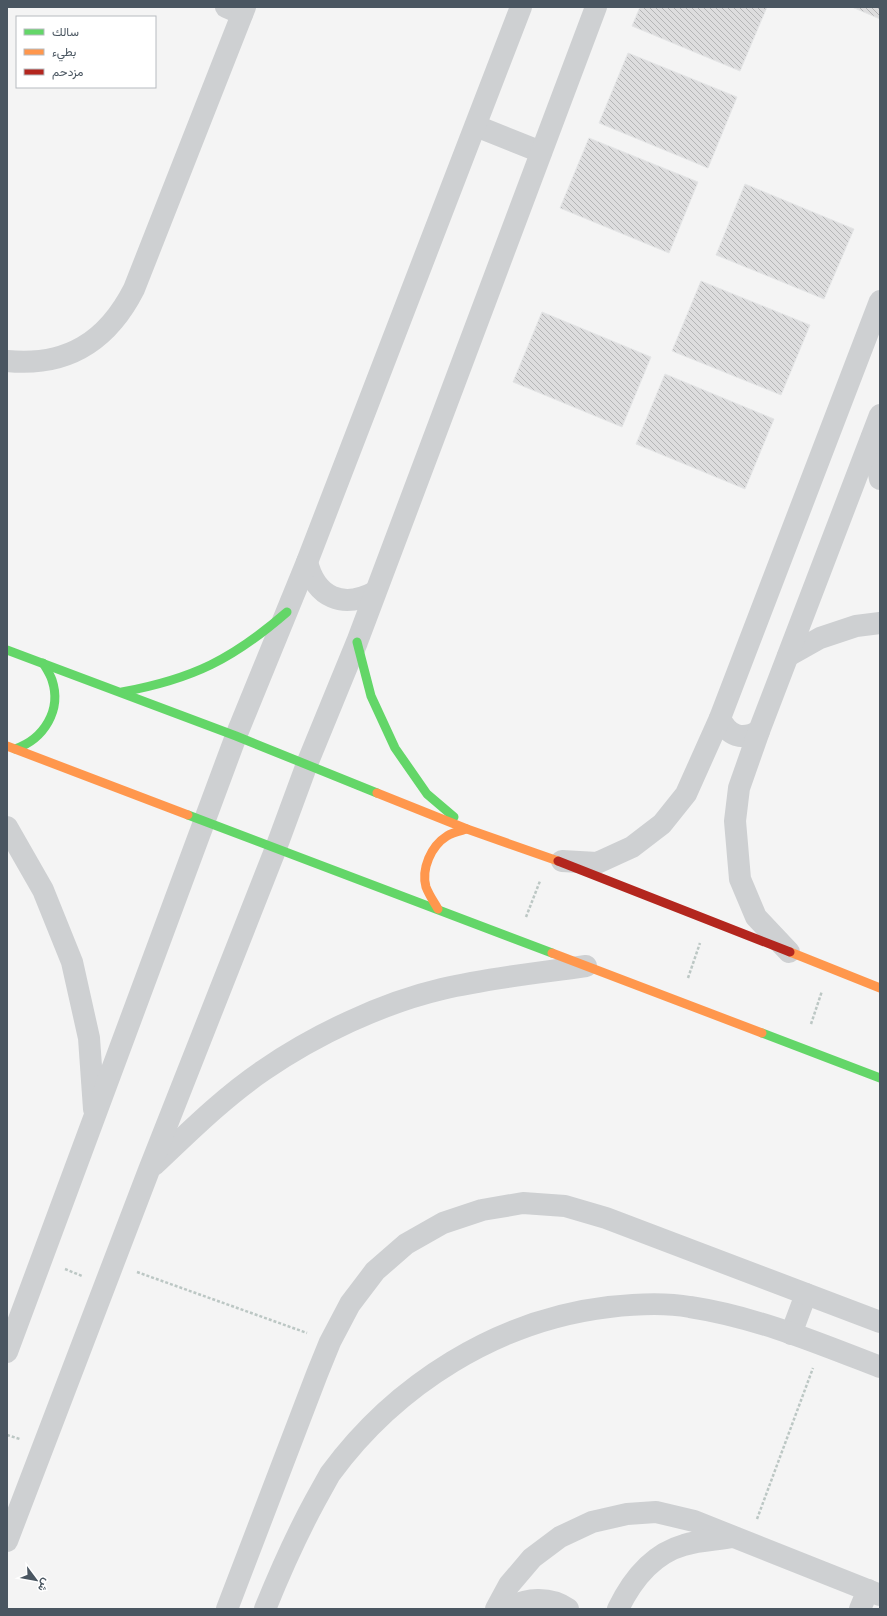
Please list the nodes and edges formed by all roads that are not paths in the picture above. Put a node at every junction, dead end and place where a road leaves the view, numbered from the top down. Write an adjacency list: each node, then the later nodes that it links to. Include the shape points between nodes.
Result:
1 (521, 7): 4 (street)
2 (596, 7): 5 (street)
3 (238, 9): 7 (street, via 134,289 125,307 98,337 81,348 44,361)
4 (476, 126): 5 (street); 11 (street)
5 (541, 152): 12 (street)
6 (880, 301): 20 (street)
7 (7, 361)
8 (880, 414): 9 (street)
9 (872, 436): 10 (street); 17 (street)
10 (880, 479)
11 (307, 562): 12 (street, via 310,575 327,595 339,600 351,600 364,598); 13 (street)
12 (375, 592): 15 (street)
13 (287, 612): 19 (street, via 246,647 223,661 173,682); 22 (street)
14 (880, 623): 17 (street, via 856,626 820,638)
15 (357, 642): 24 (street); 27 (street, via 371,696 395,748 427,794)
16 (7, 650): 18 (street)
17 (788, 656): 21 (street)
18 (43, 663): 19 (street); 23 (street, via 52,678 56,696 53,714 45,730 32,742)
19 (121, 692): 22 (street)
20 (720, 718): 21 (street, via 729,732 736,735 752,735); 29 (street, via 686,794 662,824 632,847 597,863)
21 (759, 731): 31 (street, via 739,788 735,821 740,879 756,917)
22 (236, 736): 24 (street); 25 (street)
23 (11, 748): 25 (street)
24 (307, 764): 27 (street); 28 (street)
25 (205, 821): 28 (street); 35 (street)
26 (7, 827): 35 (street, via 43,890 72,962 89,1038)
27 (467, 829): 29 (street); 30 (street, via 453,833 440,841 428,860 425,882 430,897)
28 (276, 848): 30 (street); 36 (street)
29 (554, 859): 31 (street)
30 (438, 909): 32 (street)
31 (789, 952): 33 (street)
32 (586, 966): 34 (street); 36 (street, via 442,989 379,1009 320,1036 264,1070 212,1111)
33 (880, 988)
34 (880, 1078)
35 (94, 1116): 40 (street)
36 (149, 1170): 43 (street)
37 (806, 1294): 38 (street); 39 (street); 45 (street, via 606,1218 565,1206 523,1203 482,1210 449,1221 406,1244 371,1277 350,1304 330,1342)
38 (880, 1322)
39 (791, 1334): 41 (street); 46 (street, via 742,1317 688,1306 636,1304 589,1309 538,1321 489,1340 443,1366 401,1398 364,1433 323,1487 302,1525)
40 (7, 1352)
41 (880, 1367)
42 (741, 1540): 44 (street); 47 (street, via 694,1521 656,1512 626,1514 592,1522 560,1536 532,1558 509,1586); 50 (street, via 684,1545 660,1557 639,1574)
43 (7, 1541)
44 (869, 1598)
45 (227, 1609)
46 (265, 1609)
47 (496, 1609)
48 (507, 1609): 49 (street, via 514,1604 538,1599 561,1604)
49 (568, 1609)
50 (618, 1609)

